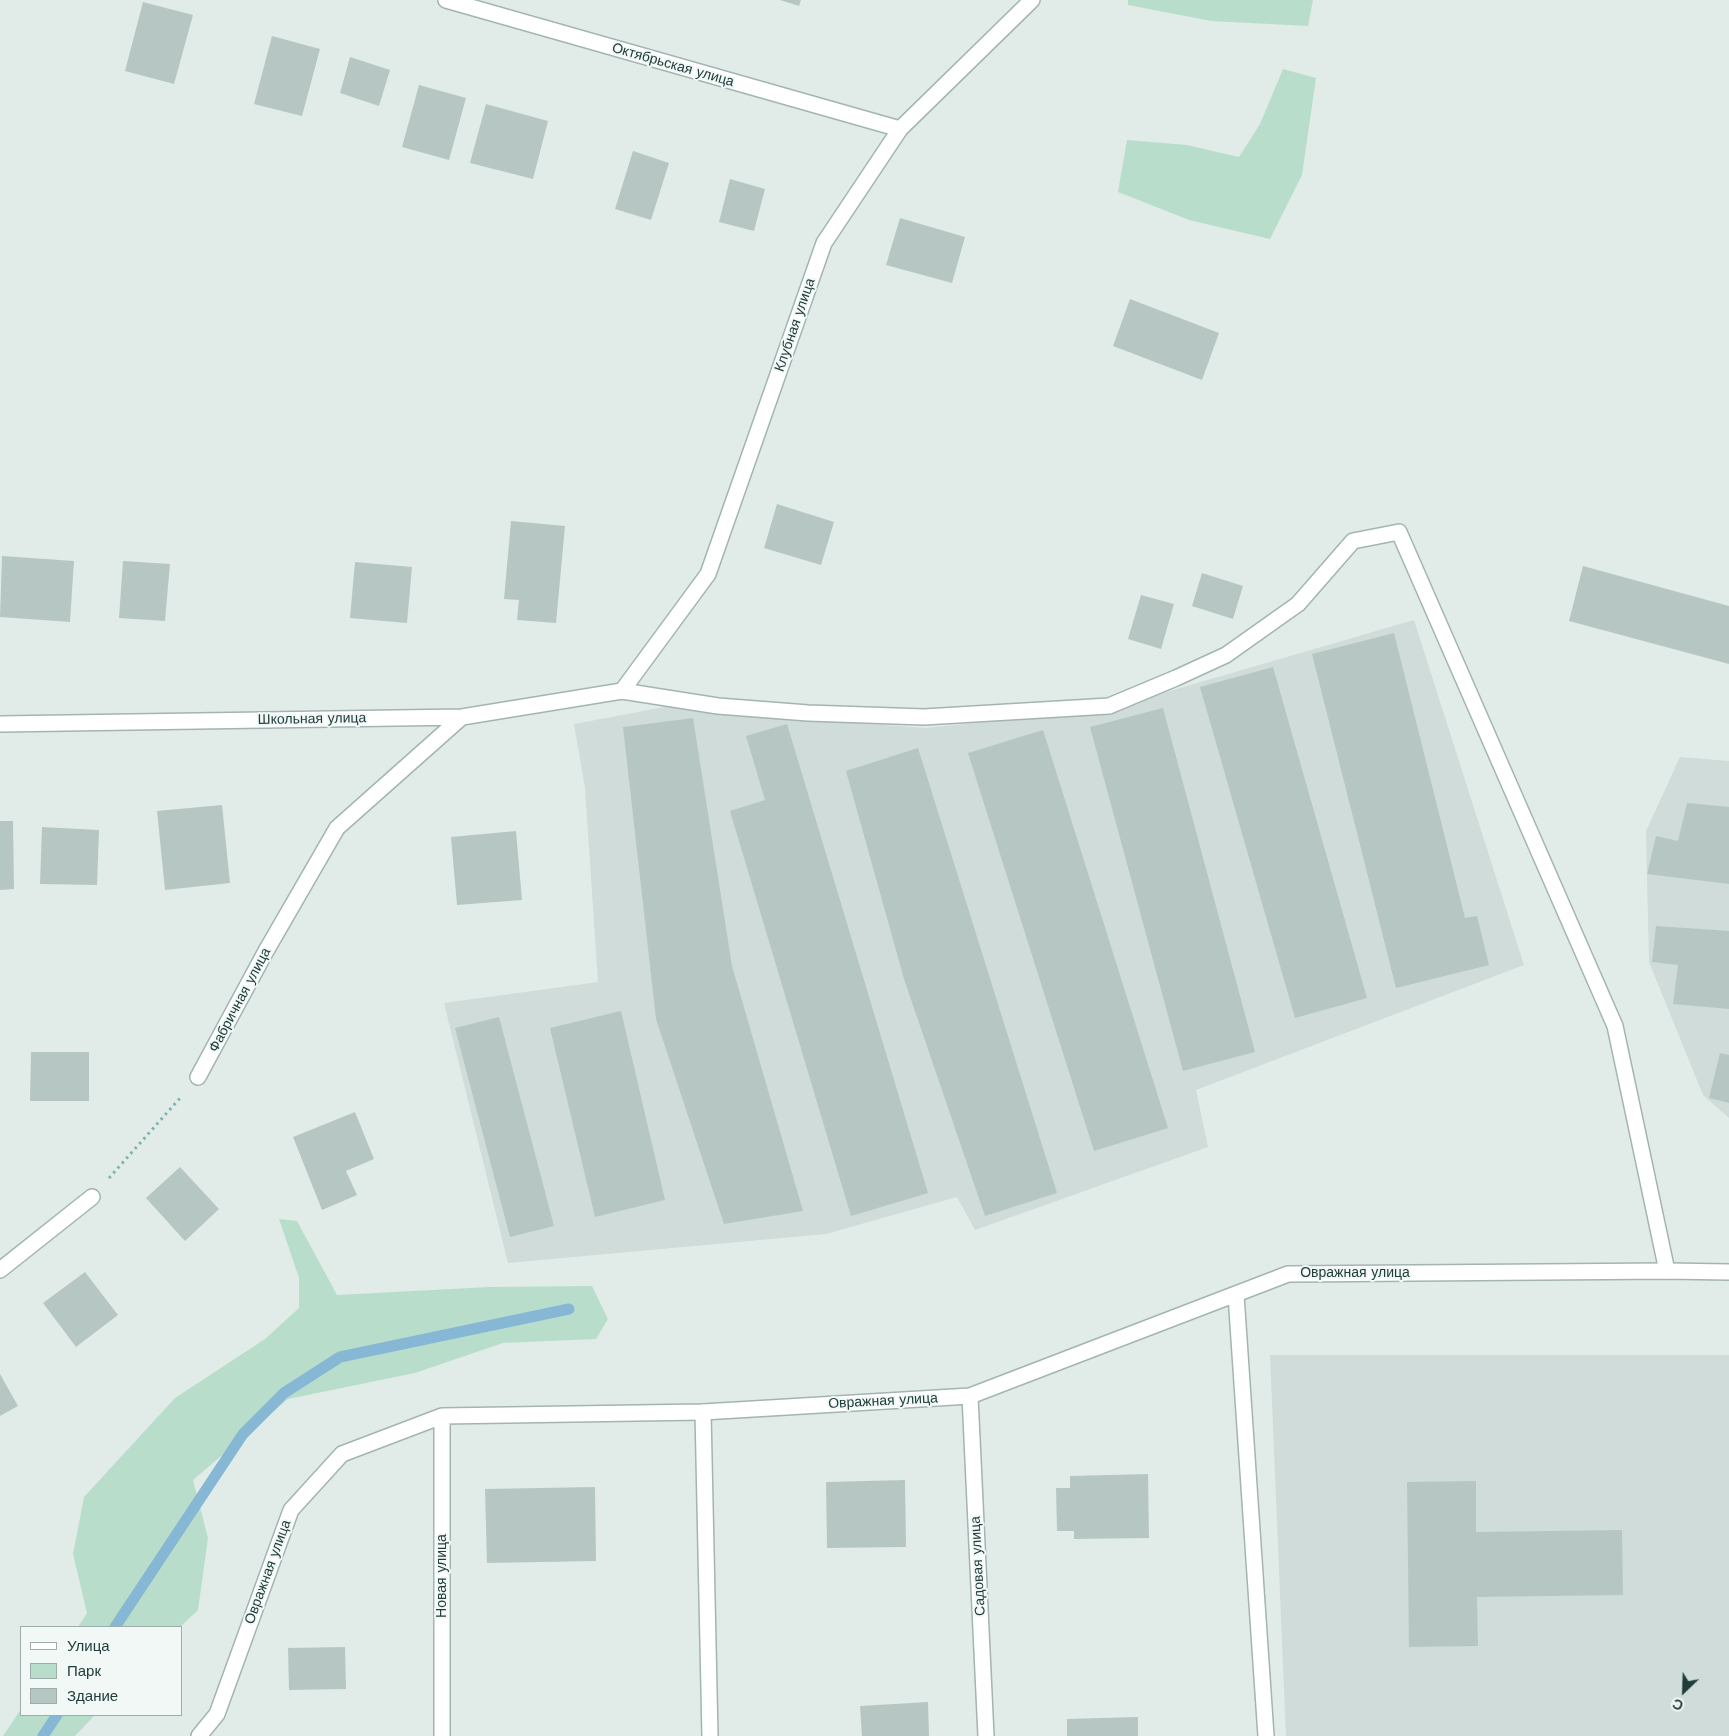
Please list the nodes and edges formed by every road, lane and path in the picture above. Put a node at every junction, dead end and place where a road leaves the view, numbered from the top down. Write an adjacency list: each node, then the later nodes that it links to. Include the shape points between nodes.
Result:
1 (446, 0): 3 (street, Октябрьская улица)
2 (1032, 0): 3 (street, Клубная улица)
3 (900, 129): 4 (street, Клубная улица, via 824,244 708,574)
4 (622, 691): 5 (street, Школьная улица); 10 (street, Школьная улица, via 718,706 924,717 1109,706 1226,656 1298,604 1353,541 1399,532 1615,1026)
5 (462, 717): 6 (street, Школьная улица); 7 (street, Фабричная улица, via 337,828)
6 (0, 724)
7 (198, 1077): 8 (path)
8 (92, 1197): 9 (street)
9 (0, 1270)
10 (1667, 1271): 11 (street, Овражная улица); 12 (street, Овражная улица, via 1288,1274)
11 (1729, 1272)
12 (1236, 1295): 13 (street, Овражная улица); 20 (street)
13 (970, 1396): 14 (street, Овражная улица); 19 (street, Садовая улица)
14 (703, 1412): 15 (street, Овражная улица); 18 (street)
15 (442, 1416): 16 (street, Овражная улица, via 342,1454 291,1510 217,1714); 17 (street, Новая улица)
16 (199, 1736)
17 (442, 1736)
18 (710, 1736)
19 (986, 1736)
20 (1266, 1736)

